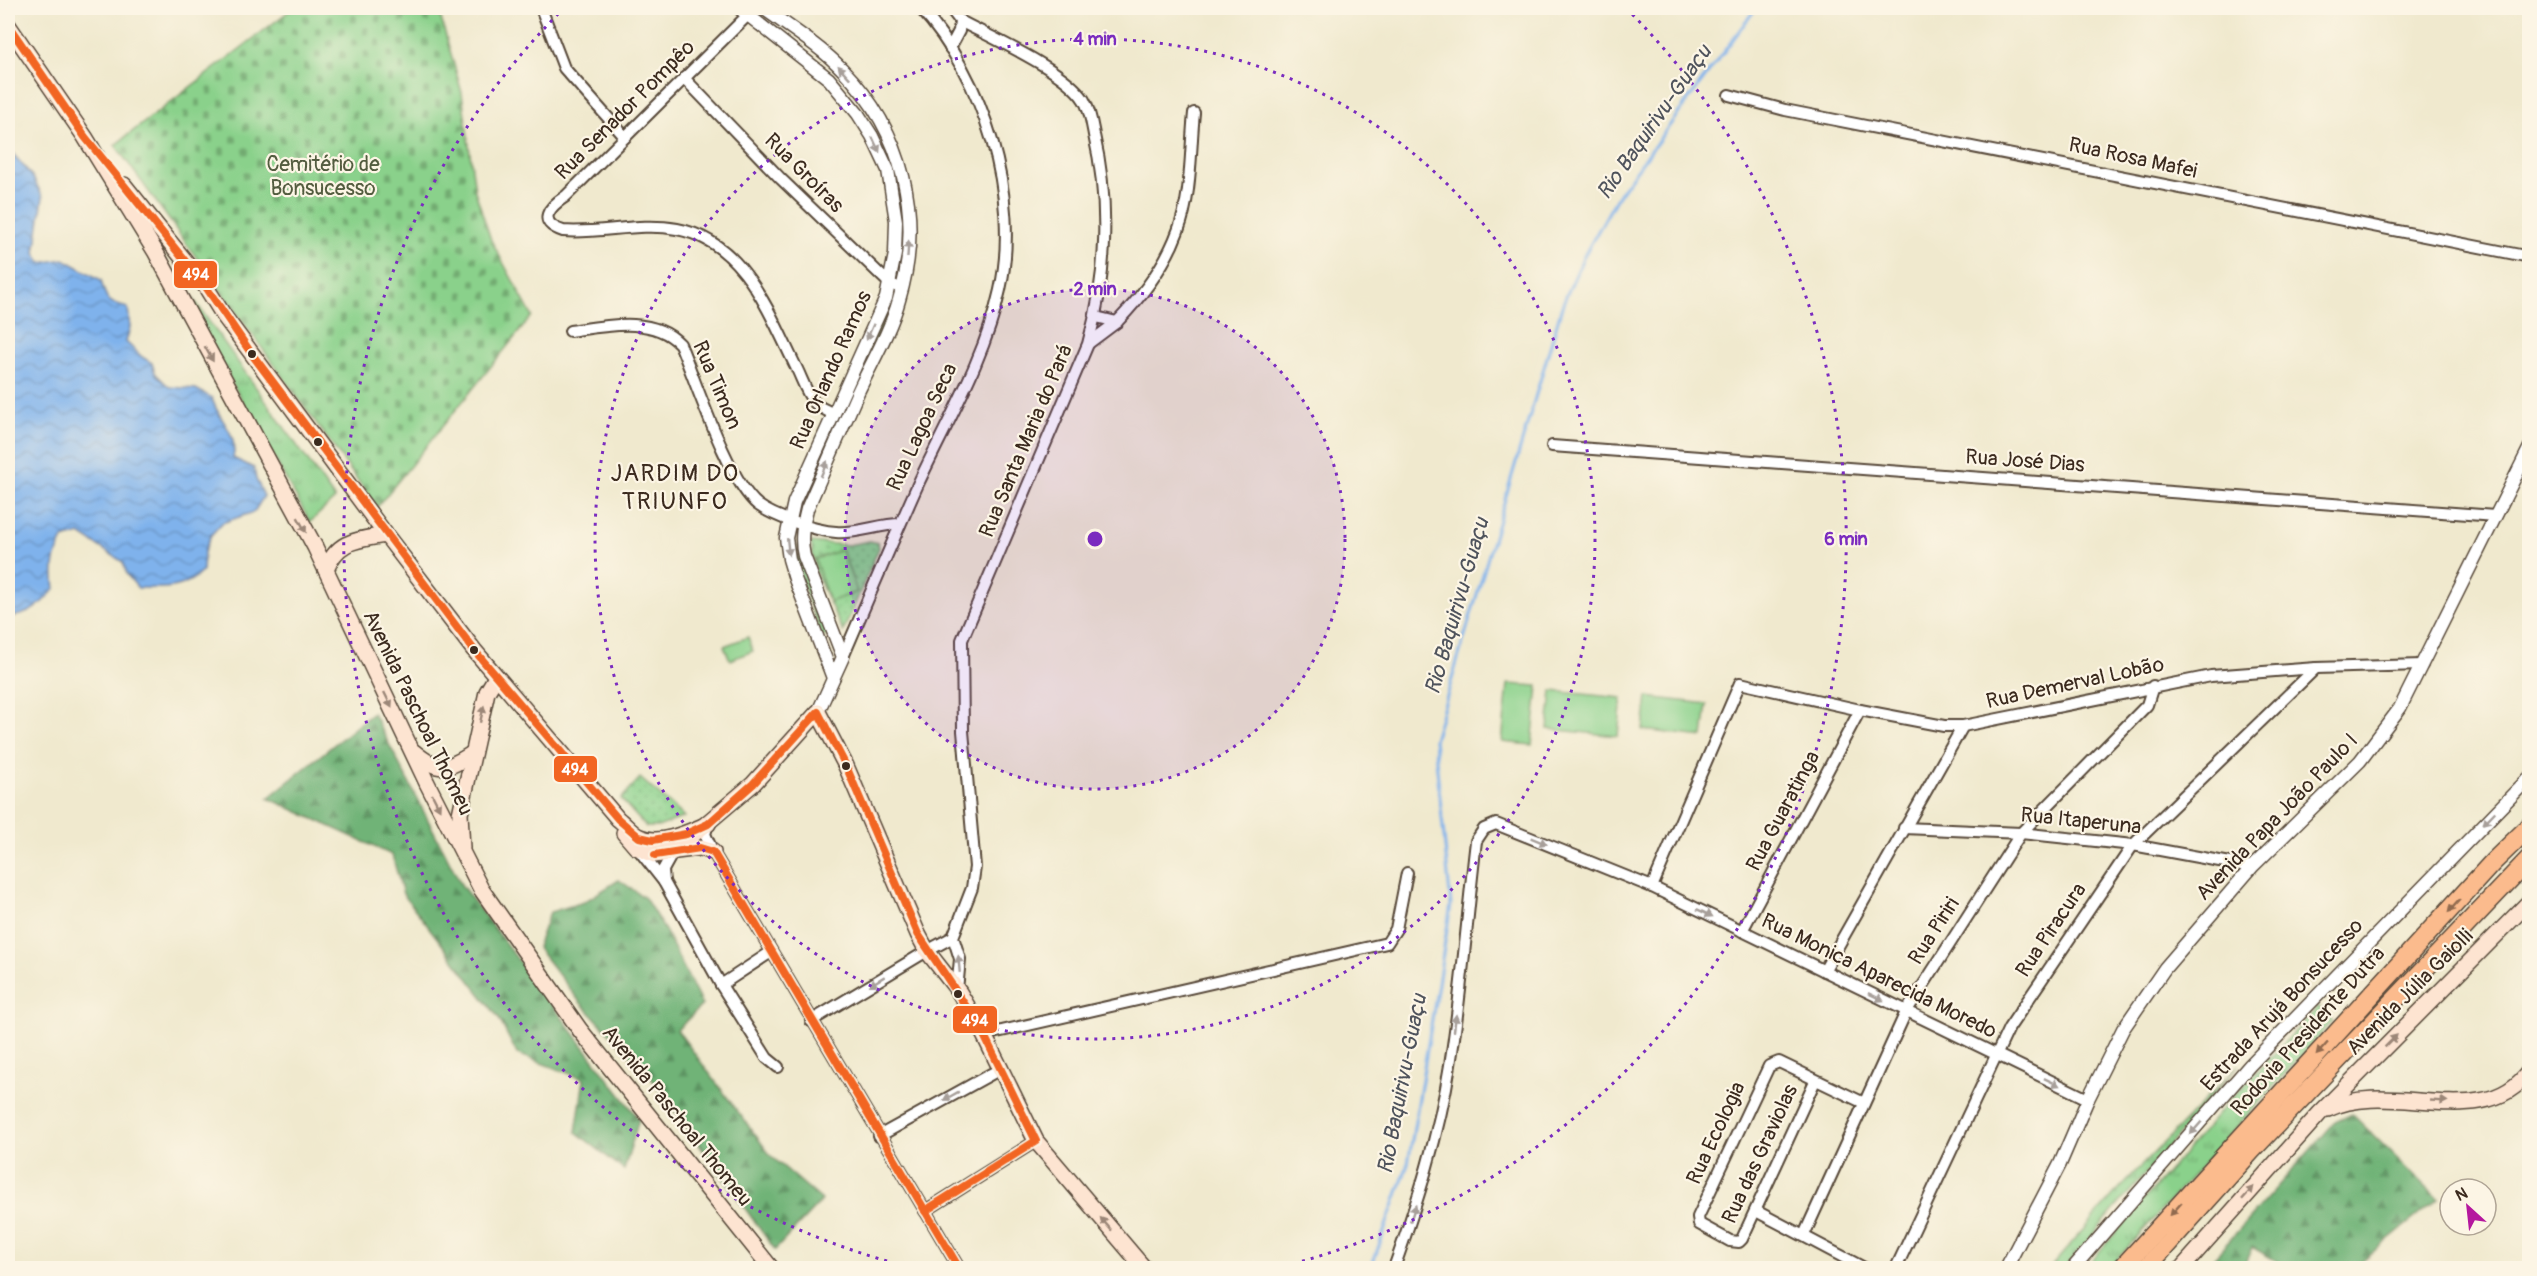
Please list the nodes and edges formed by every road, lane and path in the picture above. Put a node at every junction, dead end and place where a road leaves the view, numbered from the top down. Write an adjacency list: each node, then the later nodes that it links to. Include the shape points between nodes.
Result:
1 (541, 8): 13 (street, via 564,68)
2 (763, 8): 17 (street, Rua Orlando Ramos, one-way to 2, via 908,256 908,215 905,178 891,140 867,99 843,70)
3 (920, 8): 8 (street, Rua Lagoa Seca)
4 (950, 8): 6 (street)
5 (747, 10): 9 (street, Rua Senador Pompêo); 16 (street, Rua Orlando Ramos, one-way to 16, via 830,79 872,136 888,170 896,221)
6 (960, 21): 8 (street); 19 (street, Rua Santa Maria do Pará, via 1039,64 1084,100 1103,185 1105,235)
7 (8, 25): 12 (main road, Avenida Paschoal Thomeu)
8 (950, 48): 29 (street, Rua Lagoa Seca, via 983,112 995,153 1006,229 1004,257 1000,290 978,357)
9 (684, 78): 13 (street, Rua Senador Pompêo); 16 (street, Rua Groíras)
10 (1729, 95): 15 (street, Rua Rosa Mafei, via 1785,110)
11 (1194, 113): 20 (street, via 1185,204 1178,231 1137,300)
12 (86, 137): 14 (main road, Avenida Paschoal Thomeu); 18 (main road, Avenida Paschoal Thomeu, via 206,287)
13 (625, 137): 23 (street, Rua Senador Pompêo, via 552,206 547,214 551,225 563,231 660,227 695,234 715,244 739,265 758,290 814,402)
14 (137, 222): 18 (main road); 31 (main road, Avenida Paschoal Thomeu, one-way to 31)
15 (2529, 257)
16 (889, 283): 17 (street, Rua Groíras); 23 (street, Rua Orlando Ramos, one-way to 23, via 886,298)
17 (902, 289): 28 (street, Rua Orlando Ramos, one-way to 17)
18 (224, 316): 30 (main road)
19 (1096, 317): 20 (street); 22 (street, Rua Santa Maria do Pará)
20 (1117, 322): 22 (street)
21 (570, 331): 27 (street, Rua Timon, via 637,326 673,336 680,344 737,479 760,506)
22 (1088, 344): 61 (street, Rua Santa Maria do Pará, via 962,640 963,731 975,867 972,888)
23 (833, 414): 27 (street, Rua Orlando Ramos)
24 (1552, 446): 26 (street, Rua José Dias)
25 (2529, 447): 26 (street, Avenida Papa João Paulo I)
26 (2495, 516): 33 (street, Avenida Papa João Paulo I)
27 (789, 519): 28 (street, Rua Timon); 36 (street, Rua Orlando Ramos, one-way to 36, via 789,559)
28 (803, 524): 29 (street, Rua Timon, via 846,532); 32 (street, Rua Orlando Ramos, via 804,556)
29 (900, 524): 32 (street, Rua Lagoa Seca)
30 (386, 535): 31 (main road, via 344,545 331,555); 35 (main road)
31 (326, 570): 41 (main road, Avenida Paschoal Thomeu, one-way to 41)
32 (843, 657): 36 (street, Rua Lagoa Seca)
33 (2422, 665): 34 (street, Rua Demerval Lobão); 55 (street, Avenida Papa João Paulo I, via 2379,740)
34 (2316, 668): 37 (street, Rua Demerval Lobão, via 2211,676); 49 (street, Rua Piracura)
35 (496, 677): 42 (main road, one-way to 35, via 487,692); 44 (main road)
36 (833, 678): 39 (street, Rua Lagoa Seca)
37 (2153, 686): 40 (street, Rua Demerval Lobão); 48 (street, Rua Piriri, via 2147,705)
38 (1860, 710): 40 (street, Rua Demerval Lobão); 58 (street, Rua Demerval Lobão, via 1740,683); 60 (street, Rua Guaratinga)
39 (818, 712): 45 (main road, Rua Lagoa Seca, via 753,784); 62 (main road, via 846,766)
40 (1963, 726): 47 (street)
41 (412, 750): 42 (main road, via 439,768 454,766); 53 (main road, Avenida Paschoal Thomeu, one-way to 53)
42 (472, 753): 53 (main road, via 460,814)
43 (2529, 777): 91 (street, Estrada Arujá Bonsucesso, one-way to 91, via 2250,1065)
44 (618, 819): 45 (main road, via 639,837 653,840 686,834); 50 (main road, via 620,829)
45 (708, 824): 51 (main road, Rua Lagoa Seca); 52 (street, via 705,834)
46 (2529, 826): 92 (highway, Rodovia Presidente Dutra, one-way to 92)
47 (1904, 828): 48 (street, Rua Itaperuna); 64 (street)
48 (2021, 833): 49 (street, Rua Itaperuna); 67 (street, Rua Piriri)
49 (2133, 844): 55 (street, Rua Itaperuna); 70 (street, Rua Piracura)
50 (636, 847): 51 (main road, via 654,855); 57 (street)
51 (673, 852): 52 (main road, via 700,848); 57 (street, via 663,870)
52 (713, 852): 63 (street)
53 (462, 854): 84 (main road, Avenida Paschoal Thomeu, via 481,889 580,1030)
54 (2529, 858): 93 (highway, Rodovia Presidente Dutra, via 2260,1142)
55 (2252, 867): 75 (street, Avenida Papa João Paulo I, via 2159,976 2122,1029)
56 (1407, 873): 69 (street, via 1396,929 1387,943)
57 (664, 882): 65 (street)
58 (1652, 887): 60 (street, Rua Monica Aparecida Moredo, one-way to 60); 87 (street, Rua Monica Aparecida Moredo, one-way to 58, via 1436,1133 1450,1066 1476,842 1484,829 1496,824)
59 (2529, 901): 77 (main road, Avenida Júlia Gaiolli, one-way to 59)
60 (1742, 931): 64 (street, Rua Monica Aparecida Moredo)
61 (953, 938): 62 (street); 66 (street, one-way to 61, via 960,959)
62 (927, 951): 66 (main road); 68 (street, one-way to 68)
63 (771, 952): 65 (street); 68 (street)
64 (1824, 971): 67 (street, Rua Monica Aparecida Moredo, one-way to 67)
65 (721, 985): 71 (street, via 766,1058)
66 (957, 990): 69 (main road)
67 (1906, 1012): 70 (street, Rua Monica Aparecida Moredo); 76 (street, Rua Piriri)
68 (811, 1021): 78 (street)
69 (984, 1035): 72 (main road)
70 (1994, 1054): 75 (street, Rua Monica Aparecida Moredo, one-way to 75); 89 (street, Rua Piracura)
71 (778, 1067)
72 (1002, 1068): 78 (street, one-way to 78); 79 (main road)
73 (2529, 1070): 77 (main road, Avenida Júlia Gaiolli, one-way to 73, via 2338,1104 2376,1097 2484,1102 2511,1090)
74 (1815, 1081): 76 (street); 81 (street, Rua das Graviolas); 83 (street, Rua Ecologia, via 1779,1062 1769,1066 1698,1221 1730,1241)
75 (2088, 1099): 90 (street, Avenida Papa João Paulo I, via 2060,1164)
76 (1864, 1103): 82 (street, Rua Piriri)
77 (2320, 1113): 94 (main road, Avenida Júlia Gaiolli, one-way to 77)
78 (879, 1136): 80 (street)
79 (1036, 1141): 80 (street); 86 (main road, one-way to 79)
80 (925, 1211): 85 (street)
81 (1756, 1211): 82 (street); 83 (street, Rua das Graviolas)
82 (1804, 1235): 88 (street)
83 (1739, 1242)
84 (771, 1269)
85 (959, 1269)
86 (1144, 1269)
87 (1394, 1269)
88 (1864, 1269)
89 (1896, 1269)
90 (2006, 1269)
91 (2073, 1269)
92 (2122, 1269)
93 (2146, 1269)
94 (2182, 1269)

